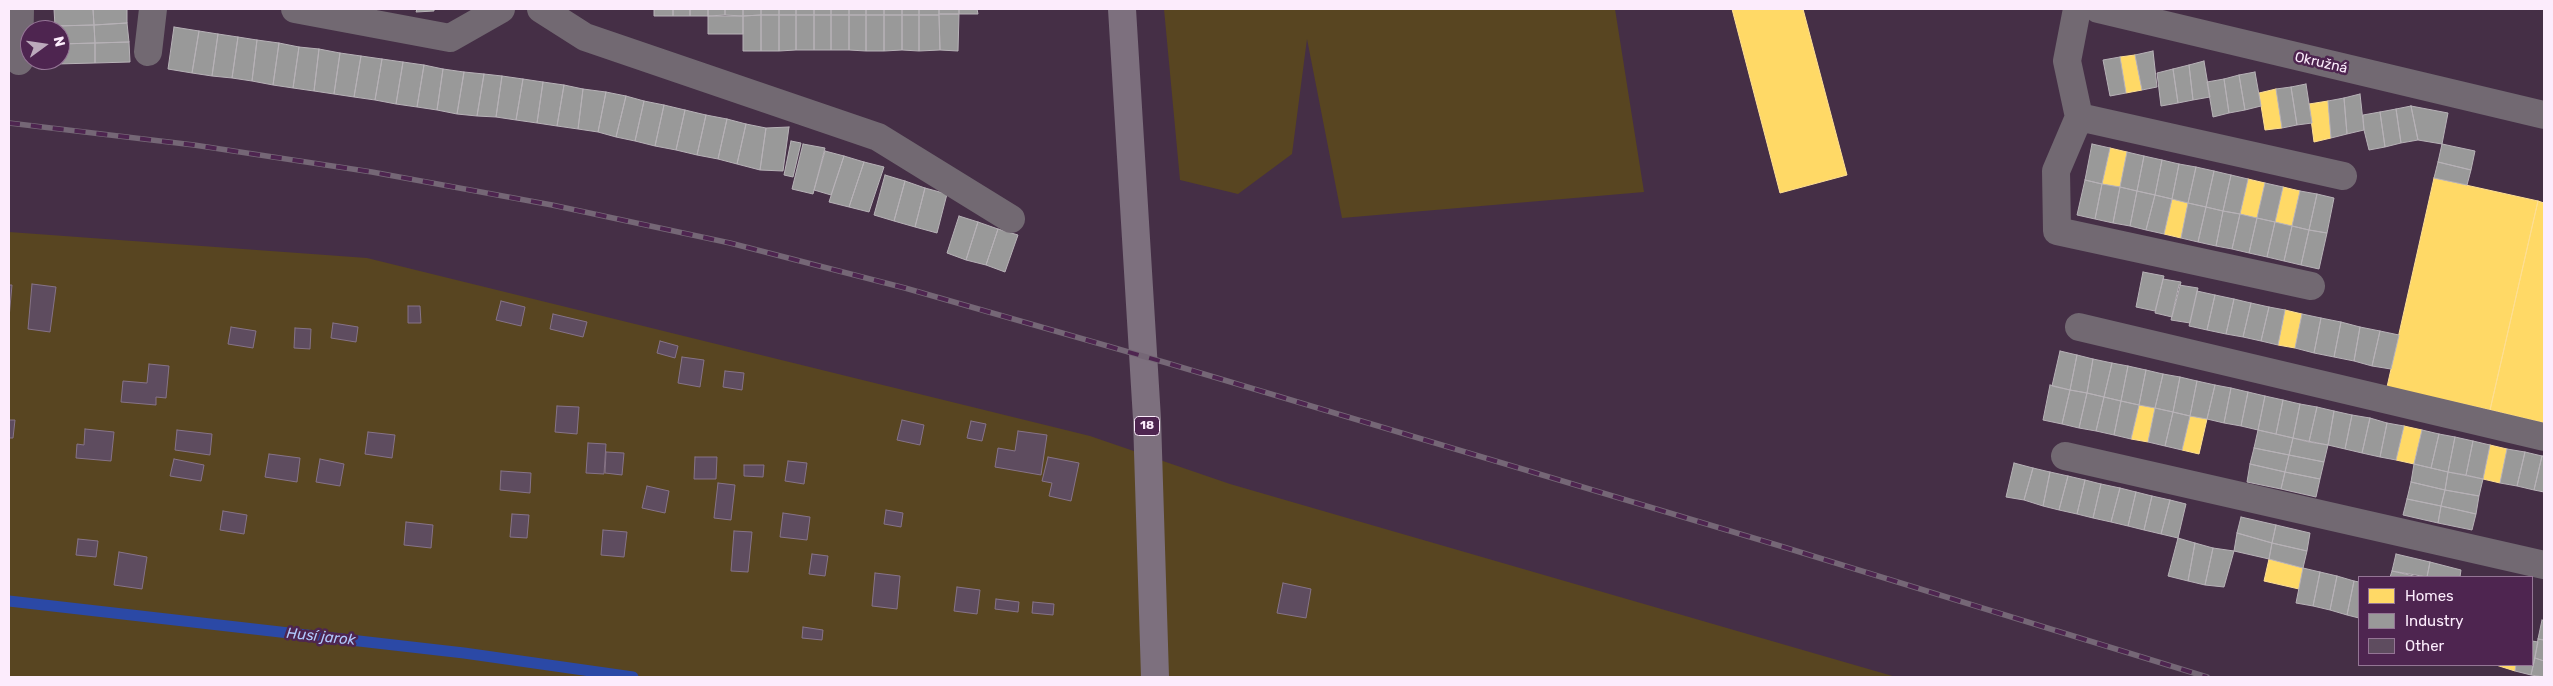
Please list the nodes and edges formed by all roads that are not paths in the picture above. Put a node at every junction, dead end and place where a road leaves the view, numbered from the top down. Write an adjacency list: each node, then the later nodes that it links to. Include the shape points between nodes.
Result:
1 (20, 9): 10 (street)
2 (153, 9): 9 (street)
3 (295, 9): 4 (street, via 450,38)
4 (501, 9)
5 (542, 9): 14 (street, via 584,37 878,137)
6 (1122, 9): 20 (main road, 18, via 1147,419)
7 (2077, 9): 12 (street, via 2067,60)
8 (2098, 9): 11 (street, Okružná)
9 (148, 52)
10 (18, 61)
11 (2544, 114)
12 (2079, 117): 13 (street); 15 (street, via 2056,171 2057,231)
13 (2343, 176)
14 (1011, 219)
15 (2311, 286)
16 (2079, 327): 17 (street)
17 (2544, 437)
18 (2064, 456): 19 (street)
19 (2544, 565)
20 (1155, 677)

